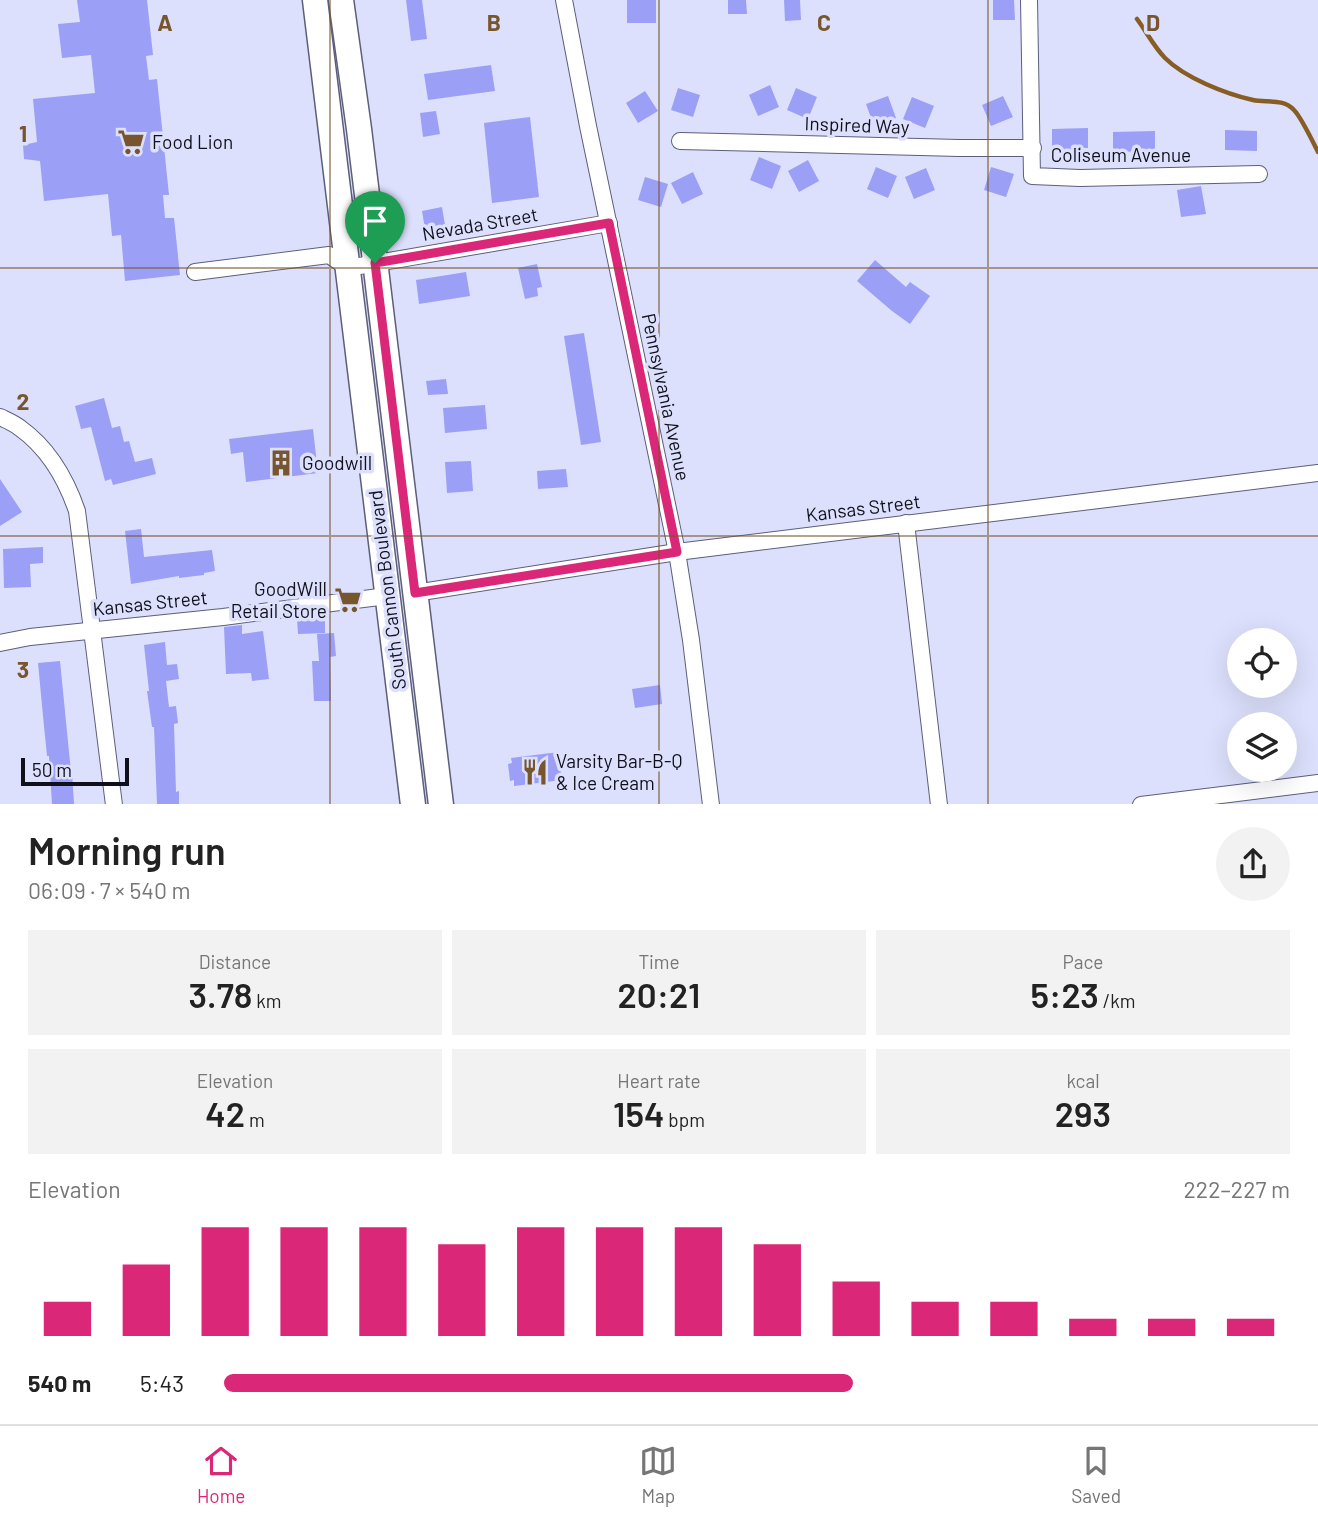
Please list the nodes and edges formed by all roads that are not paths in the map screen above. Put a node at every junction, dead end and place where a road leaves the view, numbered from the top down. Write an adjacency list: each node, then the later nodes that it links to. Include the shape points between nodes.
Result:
1 (315, 0): 10 (main road, South Cannon Boulevard)
2 (341, 0): 9 (main road, South Cannon Boulevard)
3 (564, 0): 8 (street, Pennsylvania Avenue)
4 (1029, 0): 6 (street, Coliseum Avenue)
5 (680, 141): 6 (street, Inspired Way)
6 (1033, 148): 7 (street, Coliseum Avenue, via 1032,176)
7 (1259, 174)
8 (609, 223): 9 (street, Nevada Street); 15 (street, Pennsylvania Avenue)
9 (375, 263): 10 (street, Nevada Street); 16 (main road, South Cannon Boulevard)
10 (348, 268): 11 (street, via 329,255); 17 (main road, South Cannon Boulevard)
11 (195, 272)
12 (0, 417): 18 (street, via 44,450 71,494)
13 (1318, 473): 14 (street, Kansas Street)
14 (906, 523): 15 (street, Kansas Street); 25 (street)
15 (677, 552): 16 (street, Kansas Street); 24 (street, Pennsylvania Avenue)
16 (415, 593): 23 (main road, South Cannon Boulevard)
17 (387, 596): 18 (street, Kansas Street); 22 (main road, South Cannon Boulevard)
18 (93, 630): 19 (street, Kansas Street); 21 (street)
19 (0, 643)
20 (1318, 783): 26 (street)
21 (114, 804)
22 (413, 804)
23 (441, 804)
24 (711, 804)
25 (939, 804)
26 (1141, 804)

